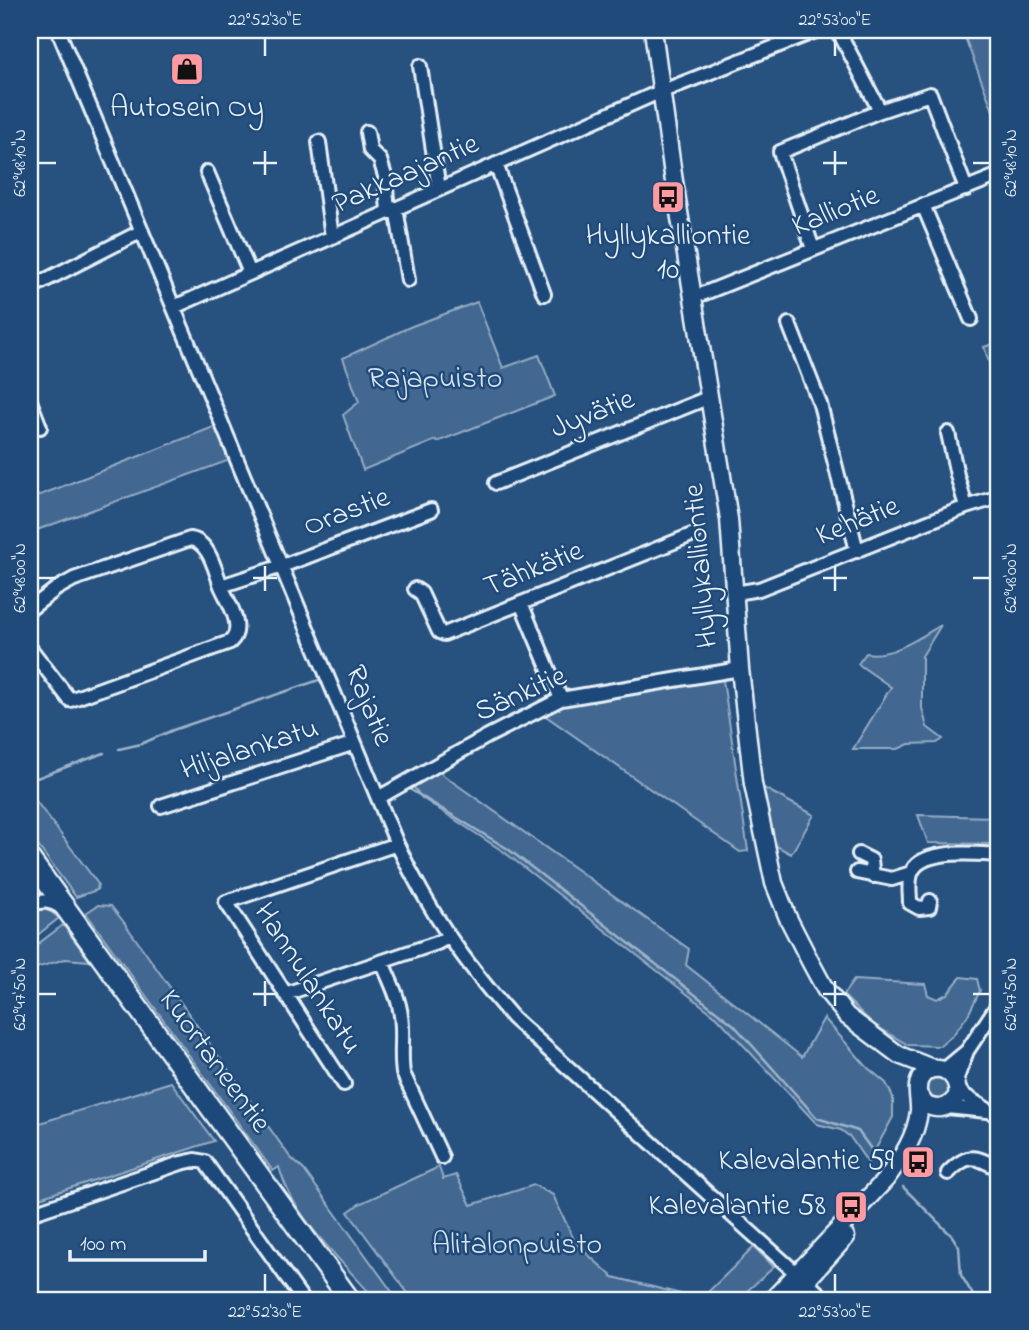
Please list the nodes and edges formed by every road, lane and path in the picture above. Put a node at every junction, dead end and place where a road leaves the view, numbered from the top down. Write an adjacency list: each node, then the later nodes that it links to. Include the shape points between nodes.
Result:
1 (58, 30): 17 (street, Rajatie)
2 (653, 30): 6 (main road, Hyllykalliontie)
3 (818, 30): 6 (street, Pakkaajantie)
4 (833, 30): 7 (street, via 841,36)
5 (420, 66): 13 (street)
6 (660, 92): 10 (street, Pakkaajantie); 24 (main road, Hyllykalliontie)
7 (880, 111): 14 (street, via 930,94); 19 (street, via 780,152)
8 (367, 132): 16 (street, via 370,150 380,160)
9 (319, 142): 18 (street)
10 (496, 164): 13 (street, Pakkaajantie); 23 (street)
11 (207, 172): 20 (street)
12 (999, 175): 14 (street, Kalliotie)
13 (439, 189): 16 (street, Pakkaajantie)
14 (966, 189): 15 (street, Kalliotie)
15 (923, 205): 19 (street, Kalliotie); 26 (street)
16 (392, 210): 18 (street, Pakkaajantie); 21 (street)
17 (142, 231): 22 (street); 25 (street, Rajatie)
18 (332, 237): 20 (street, Pakkaajantie)
19 (813, 249): 24 (street, Kalliotie)
20 (250, 273): 25 (street, Pakkaajantie)
21 (408, 280)
22 (30, 288)
23 (544, 294)
24 (692, 296): 28 (main road, Hyllykalliontie)
25 (174, 307): 38 (street, Rajatie)
26 (971, 319)
27 (789, 324): 37 (street, via 820,404)
28 (710, 397): 32 (street, Jyvätie); 41 (main road, Hyllykalliontie)
29 (30, 401): 30 (street)
30 (40, 427)
31 (948, 433): 34 (street)
32 (496, 483)
33 (999, 497): 34 (street, Kehätie)
34 (966, 507): 37 (street, Kehätie)
35 (431, 510): 38 (street, Orastie)
36 (694, 534): 42 (street, Tähkätie)
37 (857, 551): 41 (street, Kehätie, via 759,589)
38 (282, 566): 39 (street, Orastie); 47 (street, Rajatie)
39 (221, 586): 43 (street, via 203,544 190,539 74,579); 44 (street, via 238,629 230,642 70,699)
40 (415, 589): 42 (street, Tähkätie, via 444,634)
41 (735, 593): 45 (main road, Hyllykalliontie)
42 (521, 603): 46 (street)
43 (30, 610)
44 (30, 648)
45 (740, 669): 46 (street, Sänkitie); 64 (main road, Hyllykalliontie, via 765,849 788,918 825,989 847,1016)
46 (561, 699): 48 (street, Sänkitie)
47 (355, 743): 48 (street, Rajatie); 49 (street, Hiljalankatu)
48 (378, 797): 50 (street, Rajatie)
49 (161, 806)
50 (397, 845): 60 (street, Rajatie); 62 (street, Hannulankatu, via 226,902)
51 (859, 854): 56 (street, via 871,860)
52 (999, 855): 55 (street, via 937,855 920,862)
53 (30, 859): 59 (highway, Kuortaneentie)
54 (857, 872): 56 (street)
55 (911, 873): 56 (street, via 892,879); 57 (street, via 910,903 919,908 929,907)
56 (873, 876)
57 (930, 901)
58 (30, 905): 59 (street, via 47,901)
59 (68, 912): 76 (highway, Kuortaneentie)
60 (448, 937): 61 (street); 74 (street, Rajatie, via 513,1018)
61 (382, 961): 62 (street); 70 (street, via 401,1017 403,1073)
62 (285, 994): 66 (street, Hannulankatu)
63 (999, 1003): 65 (street)
64 (899, 1055): 65 (main road, Hyllykalliontie); 67 (main road, Hyllykalliontie)
65 (948, 1077): 67 (main road, via 921,1077); 68 (main road, via 953,1102); 69 (street)
66 (344, 1084)
67 (918, 1089): 68 (main road, via 926,1105); 74 (main road, via 917,1119 902,1158)
68 (944, 1108): 69 (street); 74 (main road, via 932,1117 911,1158 864,1216)
69 (993, 1114)
70 (442, 1157)
71 (999, 1169): 72 (street, via 972,1158 960,1160)
72 (948, 1173)
73 (30, 1214): 75 (street, via 181,1163 205,1162)
74 (801, 1277): 77 (main road); 78 (main road); 79 (street, Rajatie)
75 (303, 1300)
76 (350, 1300)
77 (772, 1300)
78 (789, 1300)
79 (826, 1300)

